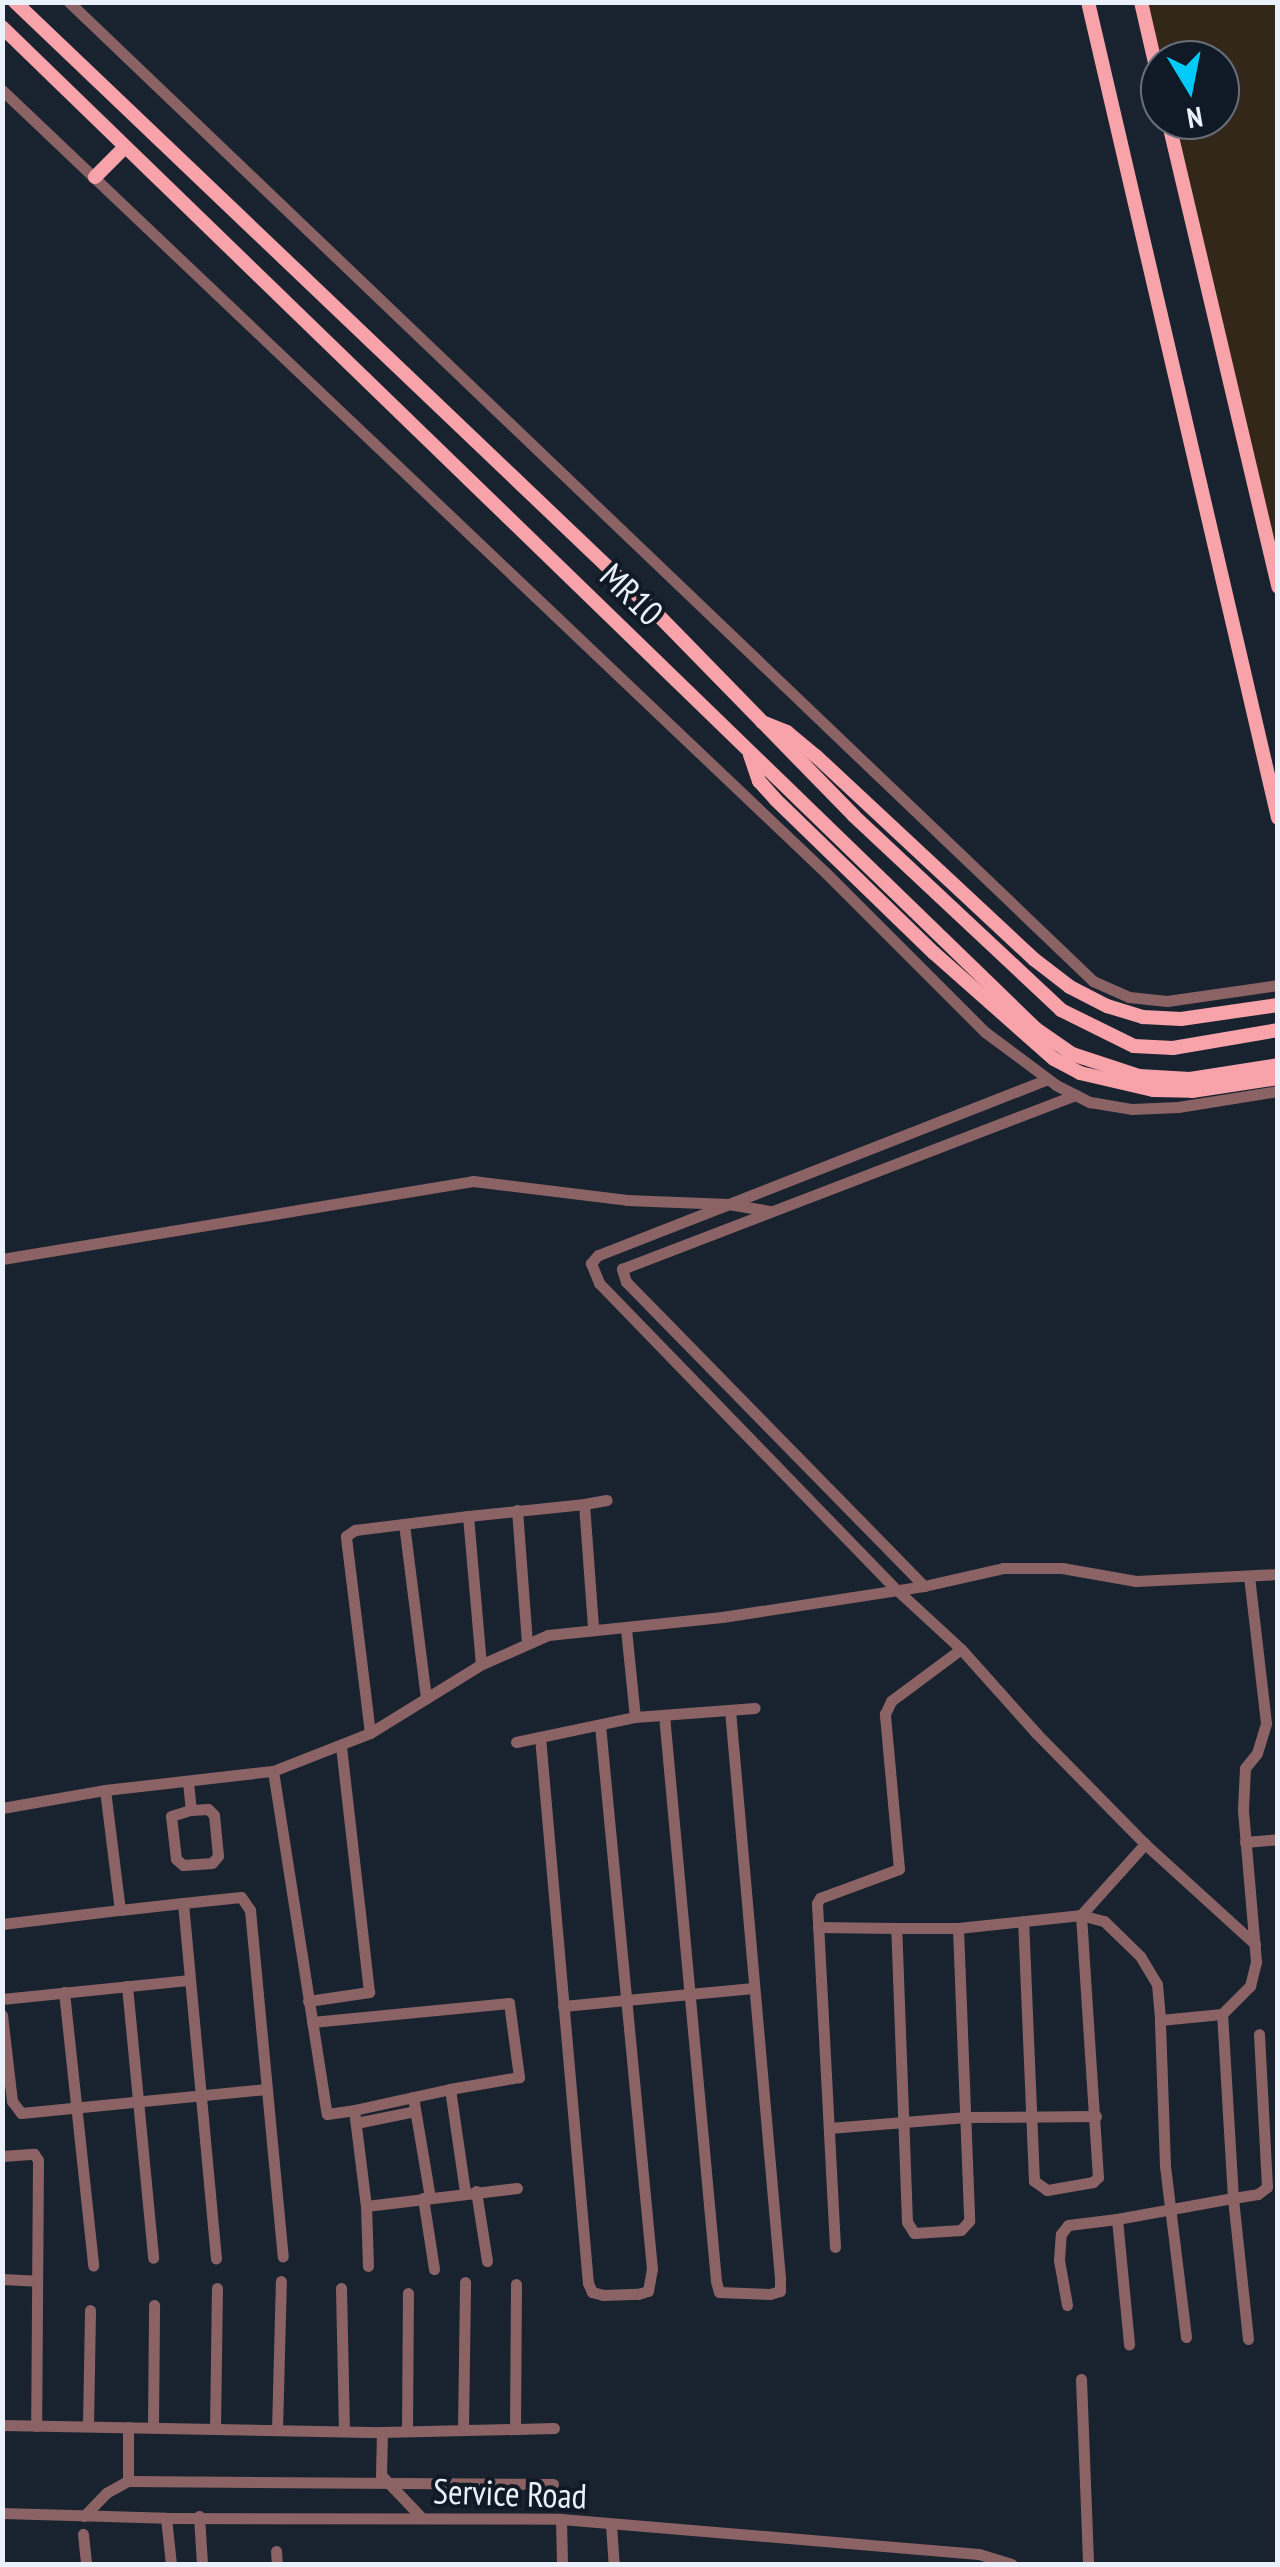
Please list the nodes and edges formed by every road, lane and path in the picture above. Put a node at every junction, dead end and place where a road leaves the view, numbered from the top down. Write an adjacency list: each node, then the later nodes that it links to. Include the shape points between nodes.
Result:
1 (15, 2): 12 (main road, MR10, via 659,616)
2 (70, 2): 15 (street, via 1092,980 1128,997 1167,1001)
3 (1088, 2): 14 (main road)
4 (1141, 2): 6 (main road)
5 (2, 26): 9 (main road, MR10)
6 (1150, 40)
7 (2, 90): 10 (street)
8 (1173, 140): 11 (main road)
9 (125, 148): 10 (main road); 13 (main road, MR10)
10 (95, 177): 20 (street, via 985,1032)
11 (1278, 586)
12 (757, 720): 16 (main road, via 788,732 1070,987 1143,1017 1181,1019); 17 (main road, MR10, via 1061,1010 1134,1046 1173,1048)
13 (748, 750): 18 (main road, MR10, via 1036,1029 1072,1054 1106,1067 1190,1079); 19 (main road, via 759,780 776,800 1054,1059 1080,1073 1153,1090)
14 (1278, 818)
15 (1278, 984)
16 (1278, 1006)
17 (1278, 1030)
18 (1278, 1065)
19 (1278, 1078)
20 (1048, 1080): 22 (street); 23 (street)
21 (1278, 1091): 22 (street, via 1132,1109)
22 (1076, 1095): 24 (street)
23 (728, 1204): 24 (street); 25 (street, via 627,1200 474,1180); 34 (street, via 598,1255 592,1263 599,1284)
24 (772, 1211): 33 (street, via 622,1269 626,1282)
25 (2, 1259)
26 (607, 1500): 27 (street)
27 (584, 1504): 28 (street); 35 (street)
28 (517, 1510): 29 (street); 37 (street)
29 (468, 1516): 30 (street); 39 (street)
30 (404, 1524): 40 (street); 46 (street, via 346,1536)
31 (1278, 1574): 32 (street)
32 (1250, 1576): 33 (street, via 1136,1581 1062,1568 1002,1568); 56 (street, via 1266,1723 1258,1753 1245,1768)
33 (924, 1586): 34 (street)
34 (897, 1590): 36 (street); 38 (street)
35 (593, 1626): 36 (street); 37 (street)
36 (626, 1629): 44 (street)
37 (526, 1644): 39 (street)
38 (960, 1649): 57 (street); 63 (street, via 891,1702 885,1714 898,1869 820,1898)
39 (482, 1664): 40 (street)
40 (426, 1699): 46 (street)
41 (756, 1708): 42 (street)
42 (730, 1710): 43 (street); 69 (street)
43 (664, 1715): 44 (street); 71 (street)
44 (635, 1717): 45 (street)
45 (600, 1724): 47 (street); 73 (street)
46 (370, 1733): 49 (street)
47 (540, 1737): 48 (street); 75 (street)
48 (516, 1742)
49 (342, 1747): 50 (street); 74 (street, via 369,1992)
50 (273, 1771): 51 (street); 74 (street)
51 (188, 1782): 52 (street); 54 (street)
52 (105, 1790): 53 (street); 59 (street)
53 (2, 1808)
54 (192, 1810): 54 (street, via 214,1815 218,1856 212,1863 183,1866 171,1816)
55 (1278, 1839): 56 (street)
56 (1245, 1842): 66 (street)
57 (1145, 1844): 60 (street); 66 (street)
58 (183, 1903): 59 (street); 67 (street); 81 (street, via 241,1897 247,1902)
59 (120, 1910): 62 (street)
60 (1081, 1915): 61 (street); 78 (street, via 1104,1921 1140,1956 1157,1984); 89 (street)
61 (1023, 1921): 65 (street); 88 (street)
62 (2, 1924)
63 (818, 1927): 64 (street); 93 (street)
64 (896, 1928): 65 (street); 92 (street)
65 (958, 1928): 91 (street)
66 (1255, 1944): 76 (street, via 1250,1986)
67 (190, 1980): 68 (street); 83 (street)
68 (127, 1986): 70 (street); 85 (street)
69 (753, 1988): 71 (street); 71 (street, via 780,2278 780,2291 770,2294 720,2292 716,2280)
70 (64, 1992): 72 (street); 86 (street)
71 (690, 1994): 73 (street)
72 (2, 1998)
73 (625, 2000): 75 (street); 75 (street, via 652,2269 648,2291 638,2294 603,2295 588,2283)
74 (308, 2001): 79 (street)
75 (563, 2006)
76 (1222, 2014): 78 (street); 98 (street)
77 (2, 2015): 86 (street, via 16,2111)
78 (1160, 2020): 100 (street)
79 (312, 2022): 82 (street, via 509,2003 519,2077); 90 (street, via 326,2114)
80 (1259, 2034): 98 (street, via 1267,2187)
81 (264, 2089): 83 (street); 103 (street)
82 (450, 2089): 84 (street); 96 (street)
83 (202, 2096): 85 (street); 105 (street)
84 (413, 2097): 87 (street); 90 (street)
85 (138, 2103): 86 (street); 104 (street)
86 (76, 2108): 107 (street)
87 (415, 2111): 90 (street); 97 (street)
88 (1034, 2115): 89 (street); 89 (street, via 1034,2182 1047,2190 1098,2177); 91 (street)
89 (1096, 2116)
90 (355, 2117): 99 (street)
91 (967, 2117): 92 (street); 92 (street, via 969,2221 961,2230 914,2234 906,2222)
92 (904, 2124): 93 (street)
93 (828, 2128): 102 (street)
94 (2, 2156): 111 (street, via 34,2154 38,2160)
95 (517, 2188): 96 (street)
96 (471, 2192): 97 (street); 106 (street)
97 (426, 2198): 99 (street); 109 (street)
98 (1234, 2198): 100 (street); 122 (street)
99 (366, 2206): 108 (street)
100 (1171, 2212): 101 (street); 121 (street)
101 (1117, 2218): 119 (street, via 1068,2225 1061,2234); 123 (street)
102 (835, 2247)
103 (283, 2256)
104 (153, 2258)
105 (216, 2258)
106 (488, 2261)
107 (93, 2265)
108 (368, 2266)
109 (434, 2269)
110 (2, 2279): 111 (street)
111 (37, 2281): 126 (street)
112 (281, 2281): 133 (street)
113 (464, 2282): 134 (street)
114 (516, 2284): 132 (street)
115 (217, 2288): 131 (street)
116 (340, 2288): 135 (street)
117 (408, 2293): 136 (street)
118 (154, 2305): 129 (street)
119 (1067, 2305)
120 (90, 2310): 127 (street)
121 (1186, 2337)
122 (1248, 2339)
123 (1128, 2344)
124 (1081, 2379): 157 (street)
125 (2, 2425): 126 (street)
126 (36, 2426): 127 (street)
127 (88, 2426): 128 (street)
128 (128, 2427): 129 (street); 138 (street)
129 (152, 2428): 131 (street)
130 (554, 2428): 132 (street)
131 (216, 2429): 133 (street)
132 (515, 2429): 134 (street)
133 (276, 2430): 135 (street)
134 (464, 2430): 136 (street)
135 (344, 2431): 137 (street)
136 (407, 2431): 137 (street)
137 (382, 2432): 139 (street)
138 (128, 2481): 139 (street); 142 (street, via 106,2492)
139 (386, 2484): 140 (street); 144 (street)
140 (554, 2484)
141 (2, 2512): 142 (street, Service Road)
142 (84, 2516): 145 (street, Service Road)
143 (199, 2516): 144 (street, Service Road); 145 (street, Service Road); 152 (street)
144 (421, 2517): 146 (street, Service Road)
145 (166, 2518): 151 (street)
146 (561, 2519): 147 (street, Service Road); 153 (street)
147 (611, 2525): 149 (street, Service Road); 154 (street)
148 (83, 2534): 150 (street)
149 (930, 2550): 155 (street); 156 (street, Service Road)
150 (86, 2564)
151 (171, 2564)
152 (202, 2564)
153 (562, 2564)
154 (614, 2564)
155 (930, 2564)
156 (1012, 2564)
157 (1088, 2564)

